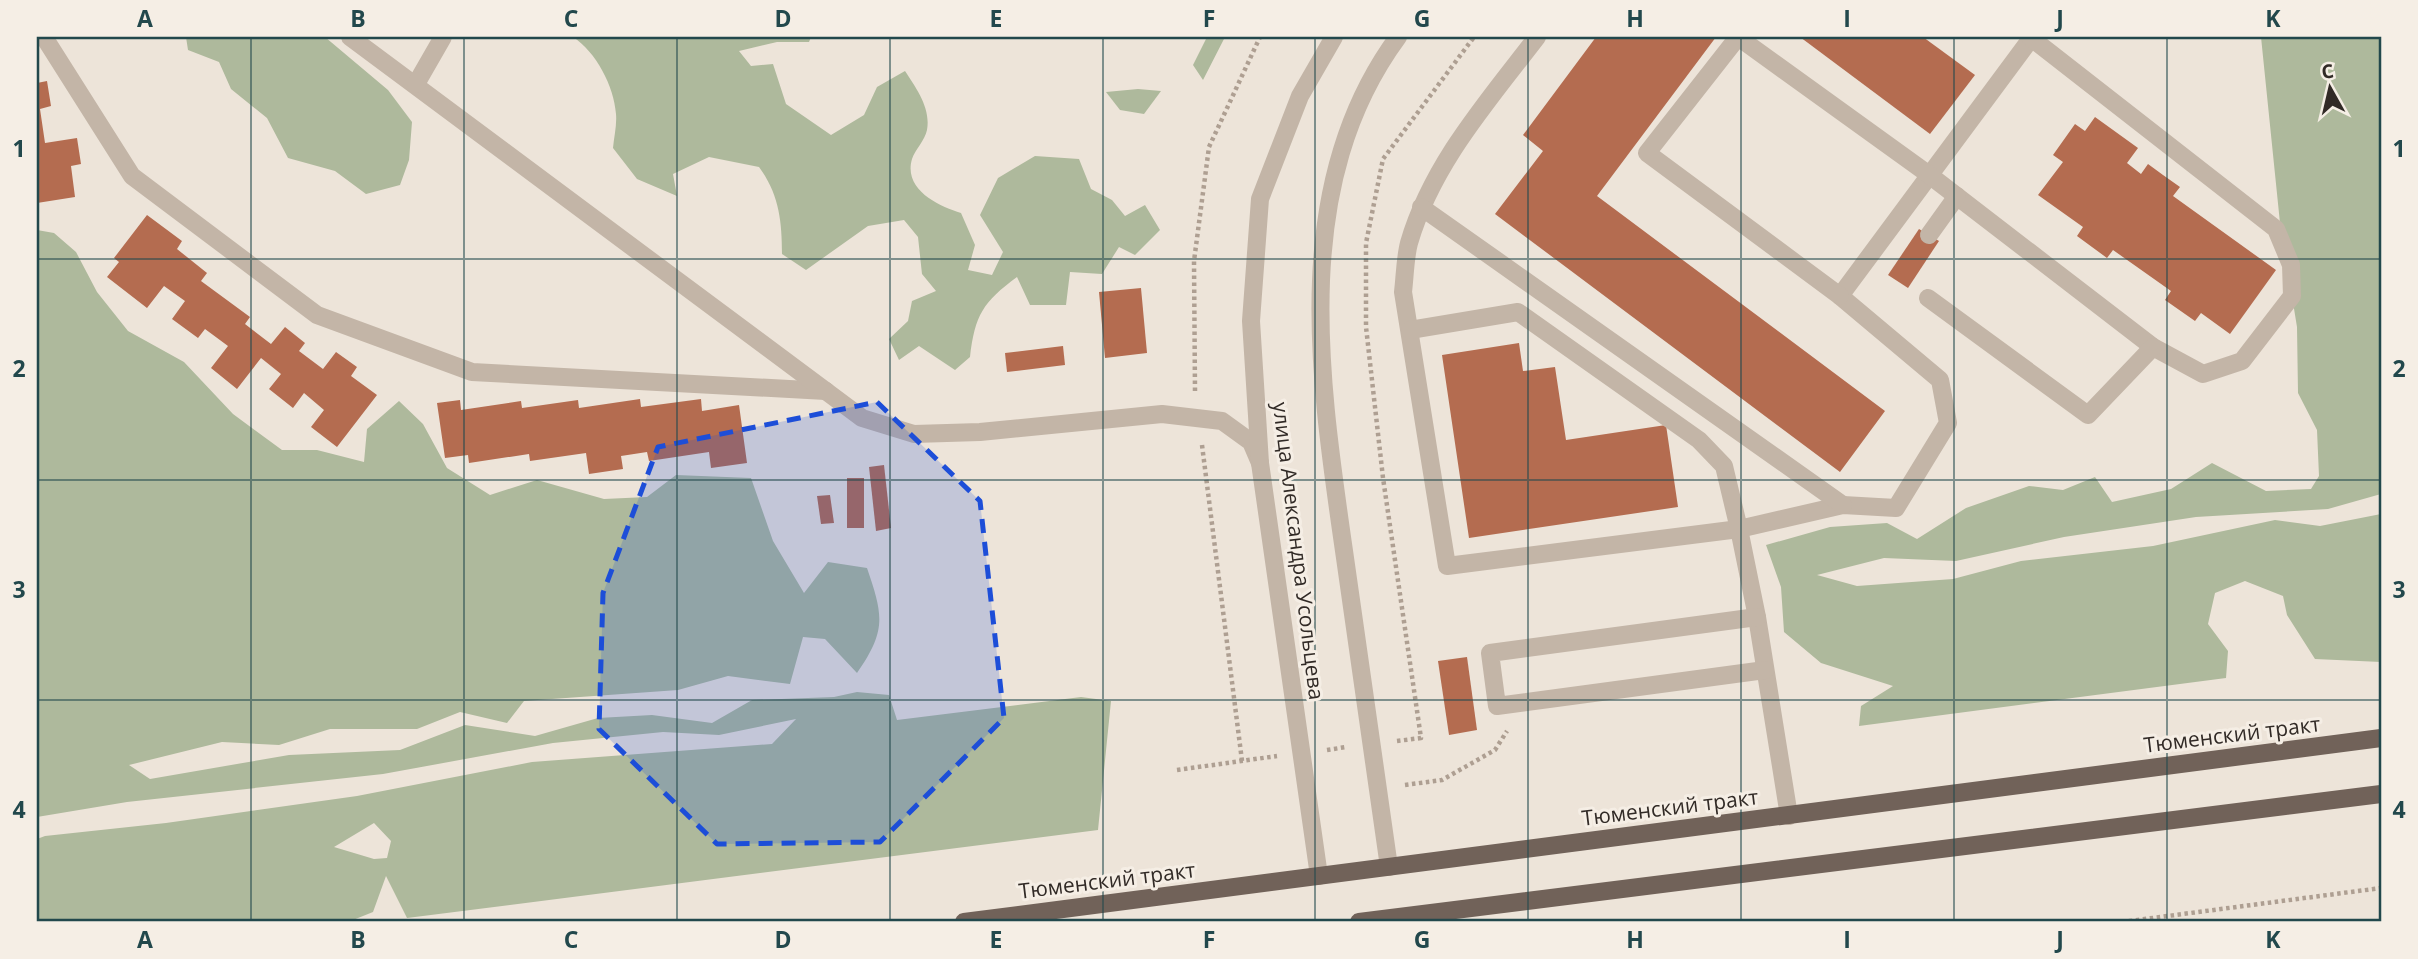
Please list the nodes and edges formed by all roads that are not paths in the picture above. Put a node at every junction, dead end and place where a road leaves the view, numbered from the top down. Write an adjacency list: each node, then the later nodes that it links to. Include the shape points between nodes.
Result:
1 (44, 37): 18 (street, via 132,176 317,315 472,372)
2 (350, 37): 9 (street)
3 (443, 37): 9 (street)
4 (1334, 37): 19 (street, улица Александра Усольцева, via 1300,96 1261,199 1251,321)
5 (1398, 37): 27 (street, via 1347,127 1320,261 1320,351 1334,482)
6 (1537, 37): 12 (street, via 1455,144)
7 (1738, 37): 10 (street); 14 (street, via 1647,153)
8 (2031, 37): 10 (street); 17 (street, via 2276,229 2291,265 2292,296 2242,361 2203,374)
9 (416, 84): 18 (street)
10 (1928, 174): 11 (street); 14 (street)
11 (1957, 196): 13 (street); 17 (street)
12 (1422, 207): 16 (street, via 1408,246 1403,292); 20 (street)
13 (1930, 236)
14 (1840, 296): 20 (street, via 1940,380 1948,423 1896,508)
15 (1928, 298): 17 (street, via 2088,415)
16 (1410, 330): 21 (street, via 1518,312 1699,440 1724,466); 21 (street, via 1447,566)
17 (2153, 347)
18 (826, 391): 19 (street, via 862,418 914,434 1162,414 1222,421 1251,442)
19 (1260, 463): 28 (street, улица Александра Усольцева)
20 (1843, 505): 21 (street)
21 (1739, 529): 22 (street)
22 (1758, 617): 23 (street); 23 (street, via 1490,653 1497,706)
23 (1765, 670): 26 (street)
24 (2381, 738): 26 (main road, Тюменский тракт)
25 (2381, 794): 30 (main road)
26 (1789, 816): 27 (main road, Тюменский тракт)
27 (1389, 867): 28 (main road, Тюменский тракт)
28 (1319, 876): 29 (main road, Тюменский тракт)
29 (964, 922)
30 (1359, 922)

